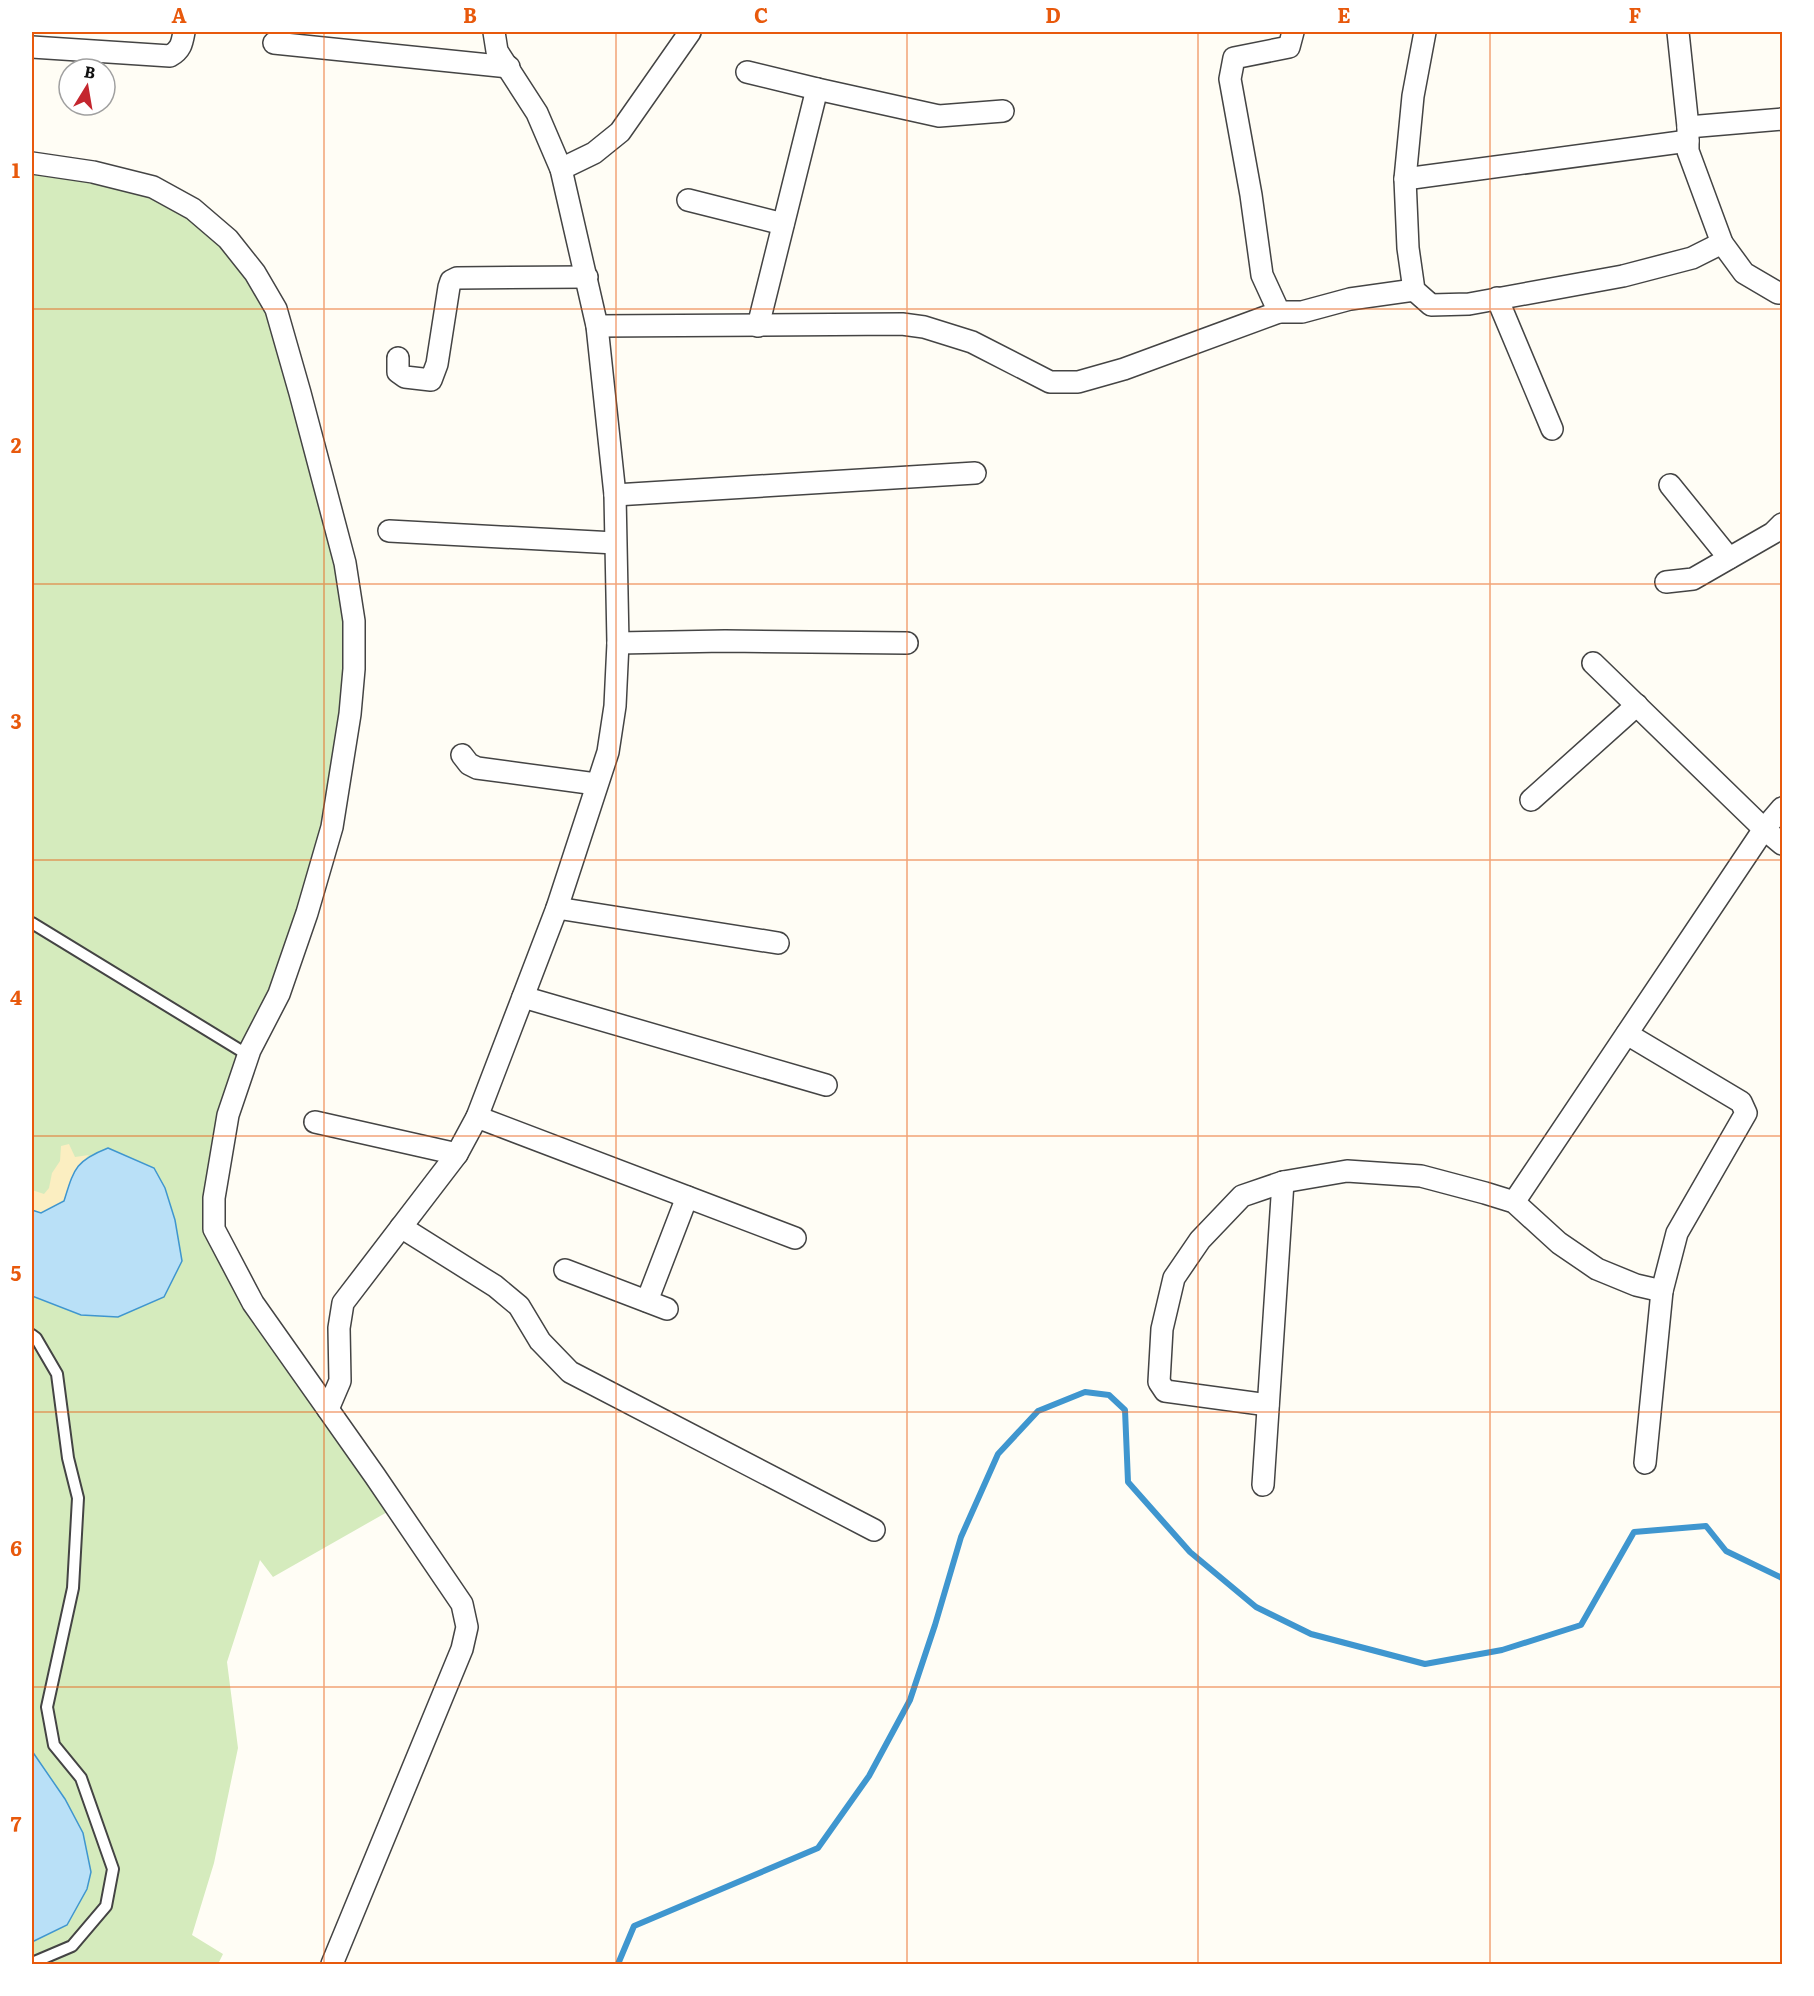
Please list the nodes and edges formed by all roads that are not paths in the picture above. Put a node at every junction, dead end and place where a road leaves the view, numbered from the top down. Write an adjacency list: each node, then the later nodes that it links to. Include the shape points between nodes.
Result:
1 (184, 32): 8 (street, via 182,46 170,56)
2 (494, 32): 9 (street, via 497,51)
3 (690, 32): 16 (street, via 620,132 594,153)
4 (1293, 32): 25 (street, via 1288,47 1234,58 1230,79 1262,275)
5 (1425, 32): 17 (street, via 1413,96)
6 (1678, 32): 14 (street)
7 (274, 43): 9 (street)
8 (32, 47)
9 (509, 67): 16 (street, via 537,113)
10 (747, 72): 11 (street)
11 (817, 89): 12 (street, via 939,116); 19 (street)
12 (1003, 111)
13 (1782, 119): 14 (street)
14 (1688, 134): 17 (street); 20 (street, via 1688,152)
15 (32, 163): 53 (street, via 93,172 153,187 193,209 228,239 255,273 276,309 336,525 354,621 354,669 342,768 332,826 307,913 279,994)
16 (561, 169): 21 (street)
17 (1405, 179): 22 (street)
18 (688, 200): 19 (street)
19 (783, 224): 27 (street)
20 (1722, 243): 23 (street, via 1744,273); 24 (street, via 1692,258 1623,276)
21 (587, 277): 26 (street); 28 (street, via 457,278 449,287 437,364 430,380 405,377 398,372)
22 (1414, 290): 24 (street, via 1431,306); 25 (street, via 1350,299 1302,312)
23 (1781, 297)
24 (1497, 298): 29 (street)
25 (1279, 312): 27 (street, via 1078,382 1050,382 972,342 924,327)
26 (597, 326): 27 (street); 32 (street)
27 (758, 326)
28 (398, 358)
29 (1552, 429)
30 (975, 473): 32 (street)
31 (1670, 485): 36 (street)
32 (615, 495): 35 (street)
33 (1782, 524): 36 (street)
34 (389, 531): 35 (street)
35 (615, 543): 38 (street)
36 (1729, 558): 37 (street, via 1693,579)
37 (1666, 582)
38 (618, 643): 39 (street); 43 (street, via 608,752)
39 (908, 643)
40 (1593, 663): 41 (street)
41 (1637, 705): 44 (street); 46 (street)
42 (462, 755): 43 (street, via 477,768)
43 (596, 784): 48 (street)
44 (1531, 800)
45 (1782, 808): 46 (street)
46 (1764, 829): 47 (street); 52 (street)
47 (1782, 844)
48 (557, 908): 50 (street); 51 (street)
49 (32, 922): 53 (lane)
50 (778, 943)
51 (523, 997): 54 (street); 55 (street)
52 (1627, 1034): 60 (street); 64 (street, via 1741,1102 1746,1113 1677,1233)
53 (248, 1055): 69 (street, via 226,1125 214,1198 214,1229 254,1303)
54 (826, 1086)
55 (477, 1117): 57 (street); 59 (street)
56 (315, 1122): 57 (street)
57 (457, 1154): 61 (street)
58 (1283, 1182): 60 (street, via 1347,1171 1421,1176); 68 (street); 68 (street, via 1242,1196 1200,1240 1174,1278 1162,1329 1159,1382 1165,1391)
59 (687, 1197): 62 (street); 65 (street)
60 (1514, 1202): 64 (street, via 1559,1243 1597,1269)
61 (401, 1227): 69 (street, via 343,1304 339,1328 340,1381); 72 (street, via 495,1286 519,1306 540,1341 570,1372)
62 (795, 1238)
63 (565, 1270): 65 (street)
64 (1662, 1291): 70 (street)
65 (647, 1301): 66 (street)
66 (667, 1309)
67 (32, 1335): 73 (lane, via 57,1374 68,1458 78,1498 73,1588 47,1707 54,1745 81,1778 113,1869 106,1906 72,1946)
68 (1268, 1405): 71 (street)
69 (328, 1409): 74 (street, via 462,1604 467,1627 441,1702)
70 (1645, 1463)
71 (1263, 1485)
72 (874, 1530)
73 (32, 1963)
74 (332, 1965)

